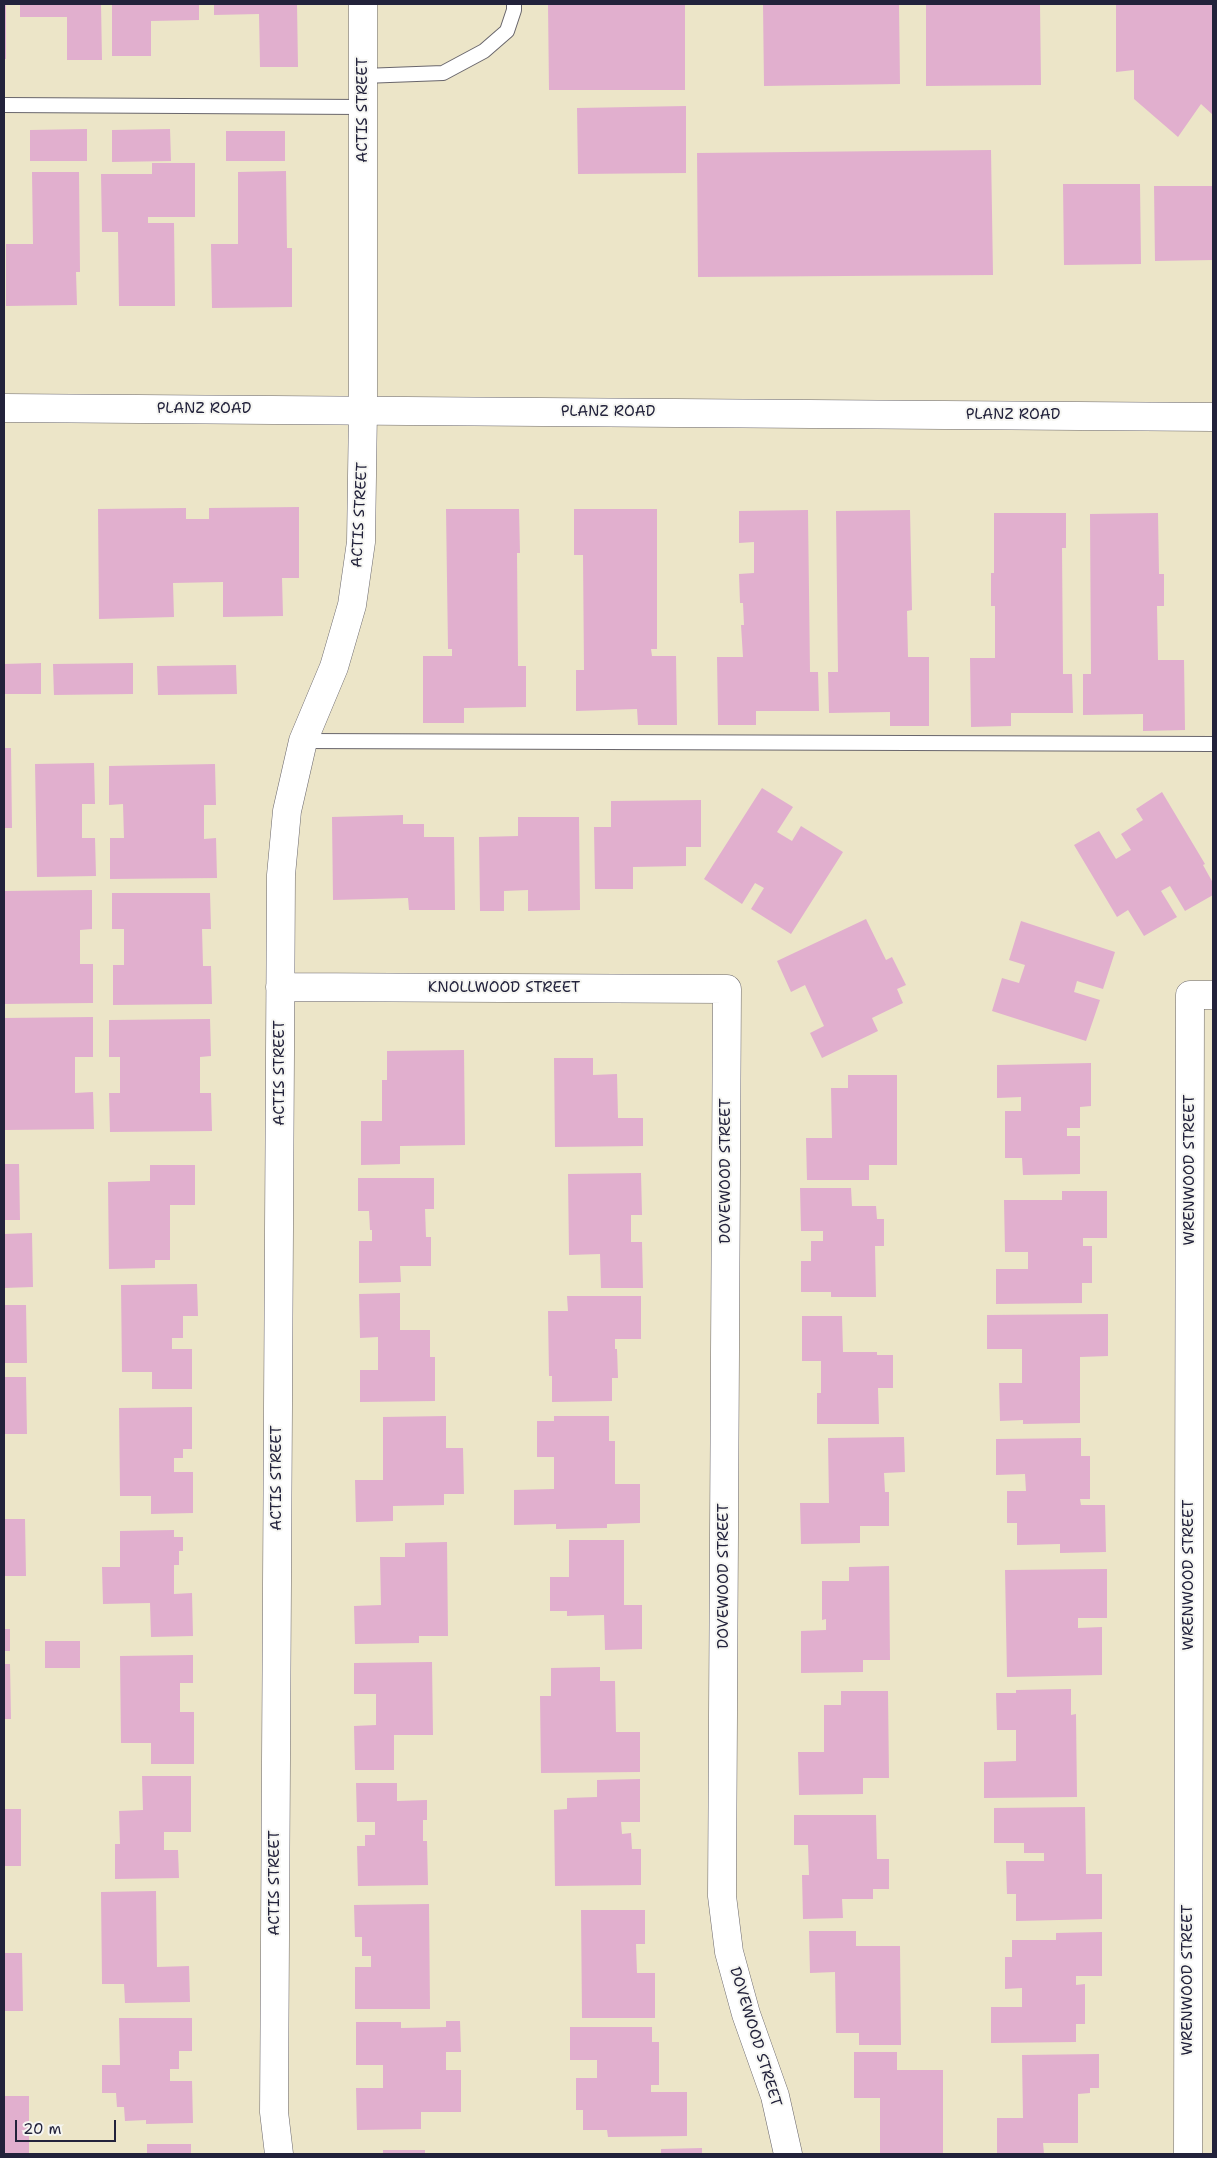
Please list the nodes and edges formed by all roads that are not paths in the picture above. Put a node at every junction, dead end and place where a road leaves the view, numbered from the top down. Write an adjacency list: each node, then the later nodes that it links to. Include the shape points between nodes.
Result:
1 (363, 4): 3 (street, ACTIS STREET)
2 (514, 4): 3 (lane, via 507,31 484,51 443,73)
3 (363, 76): 5 (street, ACTIS STREET)
4 (4, 105): 5 (lane)
5 (363, 107): 7 (street, ACTIS STREET)
6 (4, 408): 7 (street, PLANZ ROAD)
7 (363, 410): 8 (street, PLANZ ROAD); 9 (street, ACTIS STREET, via 361,542 352,605 334,667)
8 (1213, 416)
9 (302, 741): 10 (lane); 11 (street, ACTIS STREET, via 287,811 281,876)
10 (1213, 744)
11 (280, 986): 12 (street, KNOLLWOOD STREET); 14 (street, ACTIS STREET, via 274,2102)
12 (727, 989): 15 (street, DOVEWOOD STREET, via 722,1896 729,1952 746,2014 775,2096)
13 (1202, 995): 16 (street, WRENWOOD STREET)
14 (279, 2154)
15 (788, 2154)
16 (1188, 2154)

